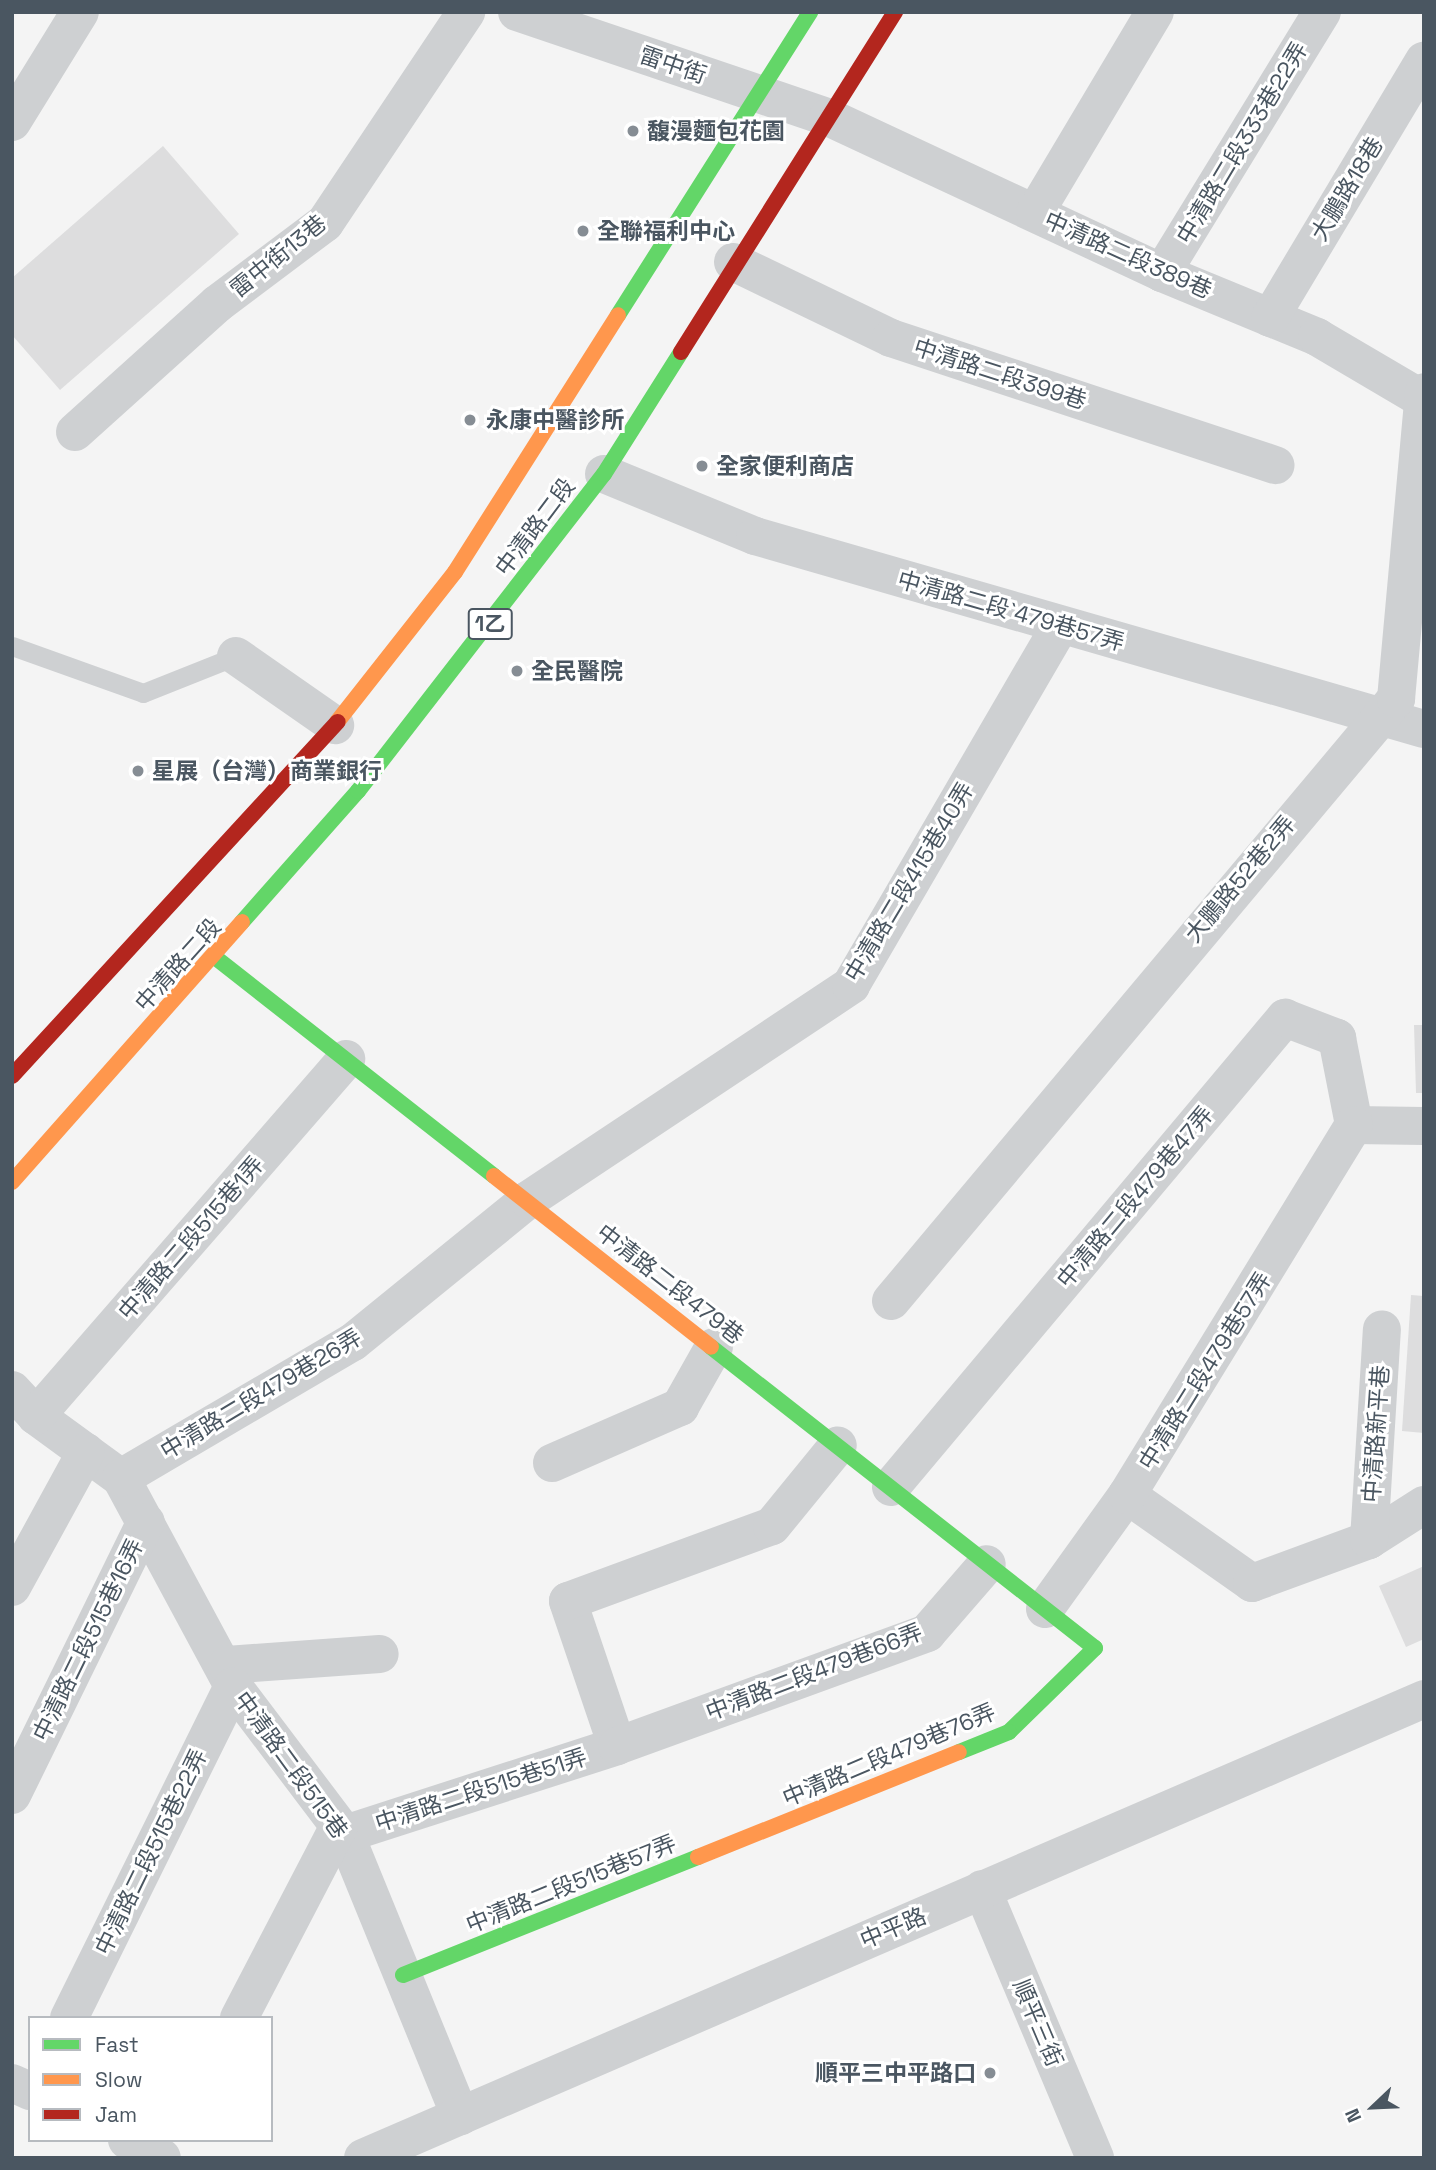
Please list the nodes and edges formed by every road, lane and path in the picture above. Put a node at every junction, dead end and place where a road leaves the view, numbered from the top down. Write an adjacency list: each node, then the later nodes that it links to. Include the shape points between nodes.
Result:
1 (80, 12): 11 (street)
2 (466, 12): 17 (street, 雷中街13巷, via 325,223 217,304)
3 (517, 12): 9 (street, 雷中街)
4 (810, 12): 9 (main road, 中清路二段 / 1乙)
5 (895, 12): 10 (main road, 中清路二段 / 1乙)
6 (1155, 12): 12 (street)
7 (1322, 12): 14 (street, 中清路二段333巷22弄)
8 (1424, 61): 15 (street, 大鵬路18巷)
9 (759, 94): 10 (street, 雷中街); 25 (main road, 中清路二段 / 1乙, via 455,572)
10 (828, 117): 12 (street, 中清路二段389巷); 13 (main road, 中清路二段 / 1乙)
11 (12, 122)
12 (1035, 213): 14 (street, 中清路二段389巷)
13 (733, 262): 18 (street, 中清路二段399巷, via 891,338); 19 (main road, 中清路二段 / 1乙)
14 (1162, 273): 15 (street, 中清路二段389巷)
15 (1270, 317): 16 (street, 中清路二段389巷, via 1317,337)
16 (1422, 397): 20 (street, 大鵬路52巷2弄)
17 (75, 432)
18 (1276, 465)
19 (604, 474): 21 (street, 中清路二段ˋ479巷57弄, via 755,536); 27 (main road, 中清路二段 / 1乙, via 358,791)
20 (1415, 568): 24 (street, 大鵬路52巷2弄, via 1396,699)
21 (1059, 627): 24 (street, 中清路二段ˋ479巷57弄); 33 (street, 中清路二段415巷40弄, via 851,985)
22 (12, 646): 23 (lane, via 143,693)
23 (236, 656): 25 (street)
24 (1377, 714): 26 (street, 中清路二段ˋ479巷57弄); 34 (street, 大鵬路52巷2弄)
25 (335, 725): 29 (main road, 中清路二段 / 1乙)
26 (1424, 729)
27 (216, 958): 28 (main road, 中清路二段479巷); 32 (main road, 中清路二段 / 1乙)
28 (345, 1059): 33 (main road, 中清路二段479巷); 37 (street, 中清路二段515巷1弄)
29 (12, 1076)
30 (1354, 1125): 31 (street); 42 (street, 中清路二段479巷47弄, via 1337,1038 1285,1018); 43 (street, 中清路二段479巷57弄)
31 (1424, 1126)
32 (12, 1182)
33 (528, 1200): 36 (main road, 中清路二段479巷); 41 (street, 中清路二段479巷26弄, via 353,1342)
34 (891, 1301)
35 (1382, 1329): 46 (street, 中清路新平巷)
36 (713, 1347): 38 (main road, 中清路二段479巷); 40 (street, via 680,1408)
37 (24, 1403): 39 (street, 中清路二段515巷)
38 (838, 1445): 42 (main road, 中清路二段479巷); 54 (street, via 772,1527 568,1601)
39 (86, 1452): 41 (street, 中清路二段515巷); 48 (street)
40 (552, 1463)
41 (121, 1478): 45 (street, 中清路二段515巷)
42 (891, 1488): 47 (main road, 中清路二段479巷)
43 (1128, 1494): 46 (street, via 1252,1583); 49 (street, 中清路二段479巷57弄)
44 (1424, 1505): 46 (street)
45 (146, 1522): 52 (street, 中清路二段515巷); 55 (street, 中清路二段515巷16弄)
46 (1369, 1539)
47 (988, 1564): 49 (main road, 中清路二段479巷); 54 (street, 中清路二段479巷66弄, via 928,1633)
48 (12, 1587)
49 (1045, 1609): 50 (main road, 中清路二段479巷)
50 (1095, 1648): 57 (main road, 中清路二段479巷76弄, via 1009,1732)
51 (380, 1654): 52 (street)
52 (230, 1676): 56 (street, 中清路二段515巷); 60 (street, 中清路二段515巷22弄)
53 (1424, 1699): 58 (street, 中平路)
54 (617, 1746): 56 (street, 中清路二段515巷51弄)
55 (12, 1795)
56 (342, 1830): 59 (street, 中清路二段515巷); 61 (street)
57 (755, 1835): 59 (main road, 中清路二段515巷57弄)
58 (982, 1889): 64 (street, 中平路); 69 (street, 順平三街)
59 (403, 1975): 64 (street, 中清路二段515巷)
60 (70, 2016)
61 (240, 2016)
62 (12, 2083): 63 (street)
63 (28, 2090)
64 (460, 2116): 68 (street, 中平路)
65 (131, 2142): 67 (street)
66 (175, 2142): 67 (street)
67 (164, 2158)
68 (363, 2158)
69 (1095, 2158)

